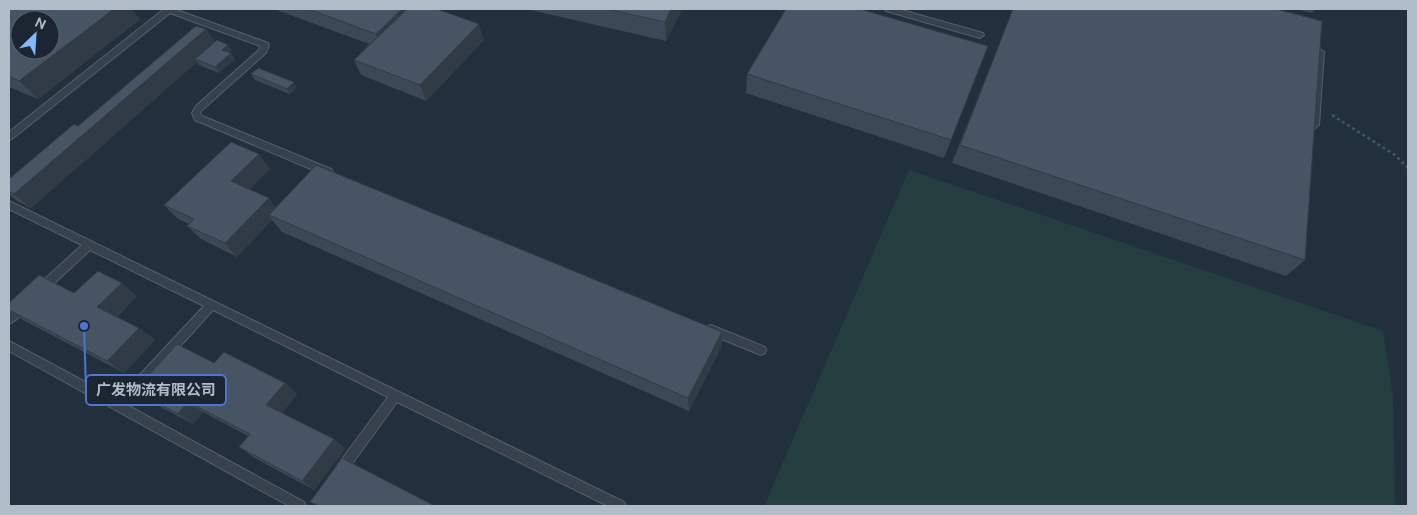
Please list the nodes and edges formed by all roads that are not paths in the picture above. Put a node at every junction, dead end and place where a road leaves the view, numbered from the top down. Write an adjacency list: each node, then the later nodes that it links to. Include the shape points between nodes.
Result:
1 (169, 9): 6 (lane); 7 (lane, via 265,45 263,51 199,108 198,118)
2 (889, 9): 3 (lane)
3 (980, 35)
4 (1321, 40): 5 (lane)
5 (1315, 125)
6 (10, 134)
7 (342, 178)
8 (9, 205): 9 (lane)
9 (88, 245): 10 (lane); 11 (lane)
10 (211, 305): 15 (lane); 16 (lane)
11 (9, 319)
12 (697, 324): 14 (lane)
13 (9, 346): 16 (lane)
14 (761, 350)
15 (395, 396): 17 (lane); 19 (lane)
16 (118, 406): 18 (lane)
17 (332, 482)
18 (300, 506)
19 (620, 506)

